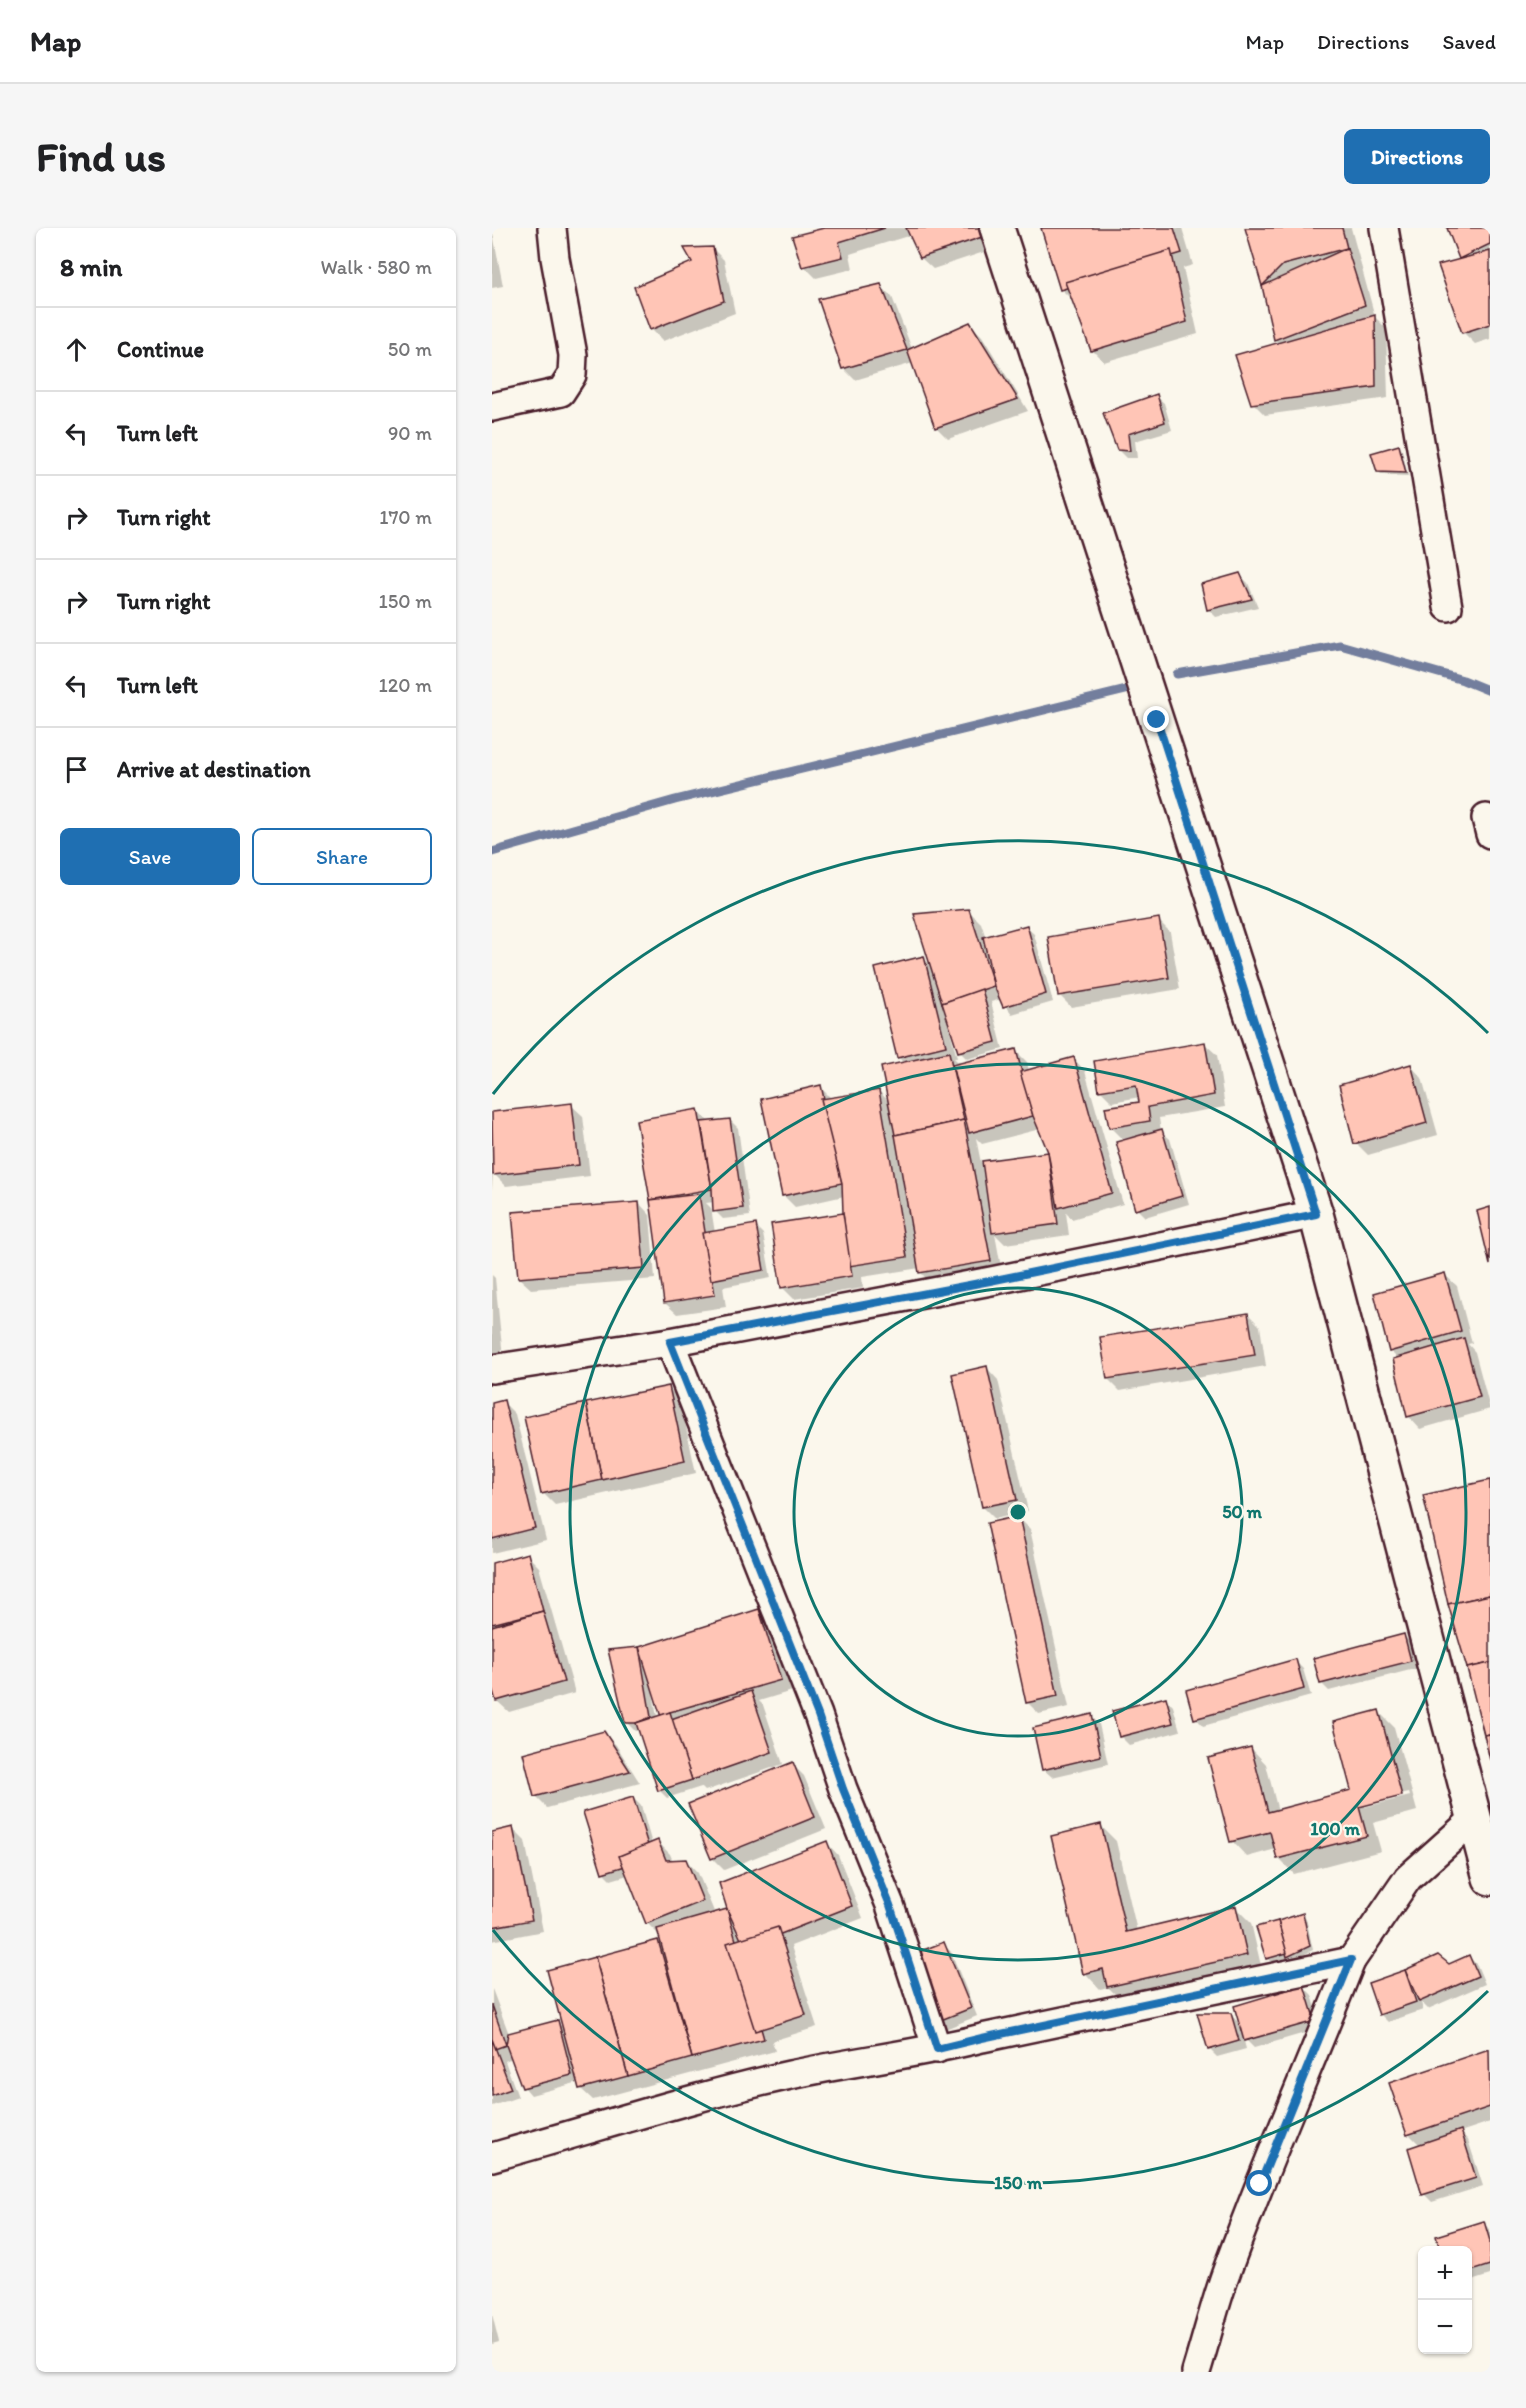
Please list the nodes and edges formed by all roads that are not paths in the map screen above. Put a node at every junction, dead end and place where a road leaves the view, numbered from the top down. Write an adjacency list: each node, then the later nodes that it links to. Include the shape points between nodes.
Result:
1 (552, 228): 4 (street, via 573,355 572,375 561,392)
2 (998, 228): 6 (street)
3 (1384, 228): 5 (street)
4 (492, 407)
5 (1448, 607)
6 (1316, 1214): 7 (street); 9 (street)
7 (670, 1342): 8 (street); 12 (street, via 890,1905)
8 (492, 1369)
9 (1475, 1818): 10 (street); 11 (street, via 1408,1878)
10 (1490, 1878)
11 (1351, 1960): 12 (street); 14 (street, via 1224,2278)
12 (937, 2049): 13 (street, via 791,2075)
13 (492, 2157)
14 (1196, 2372)

